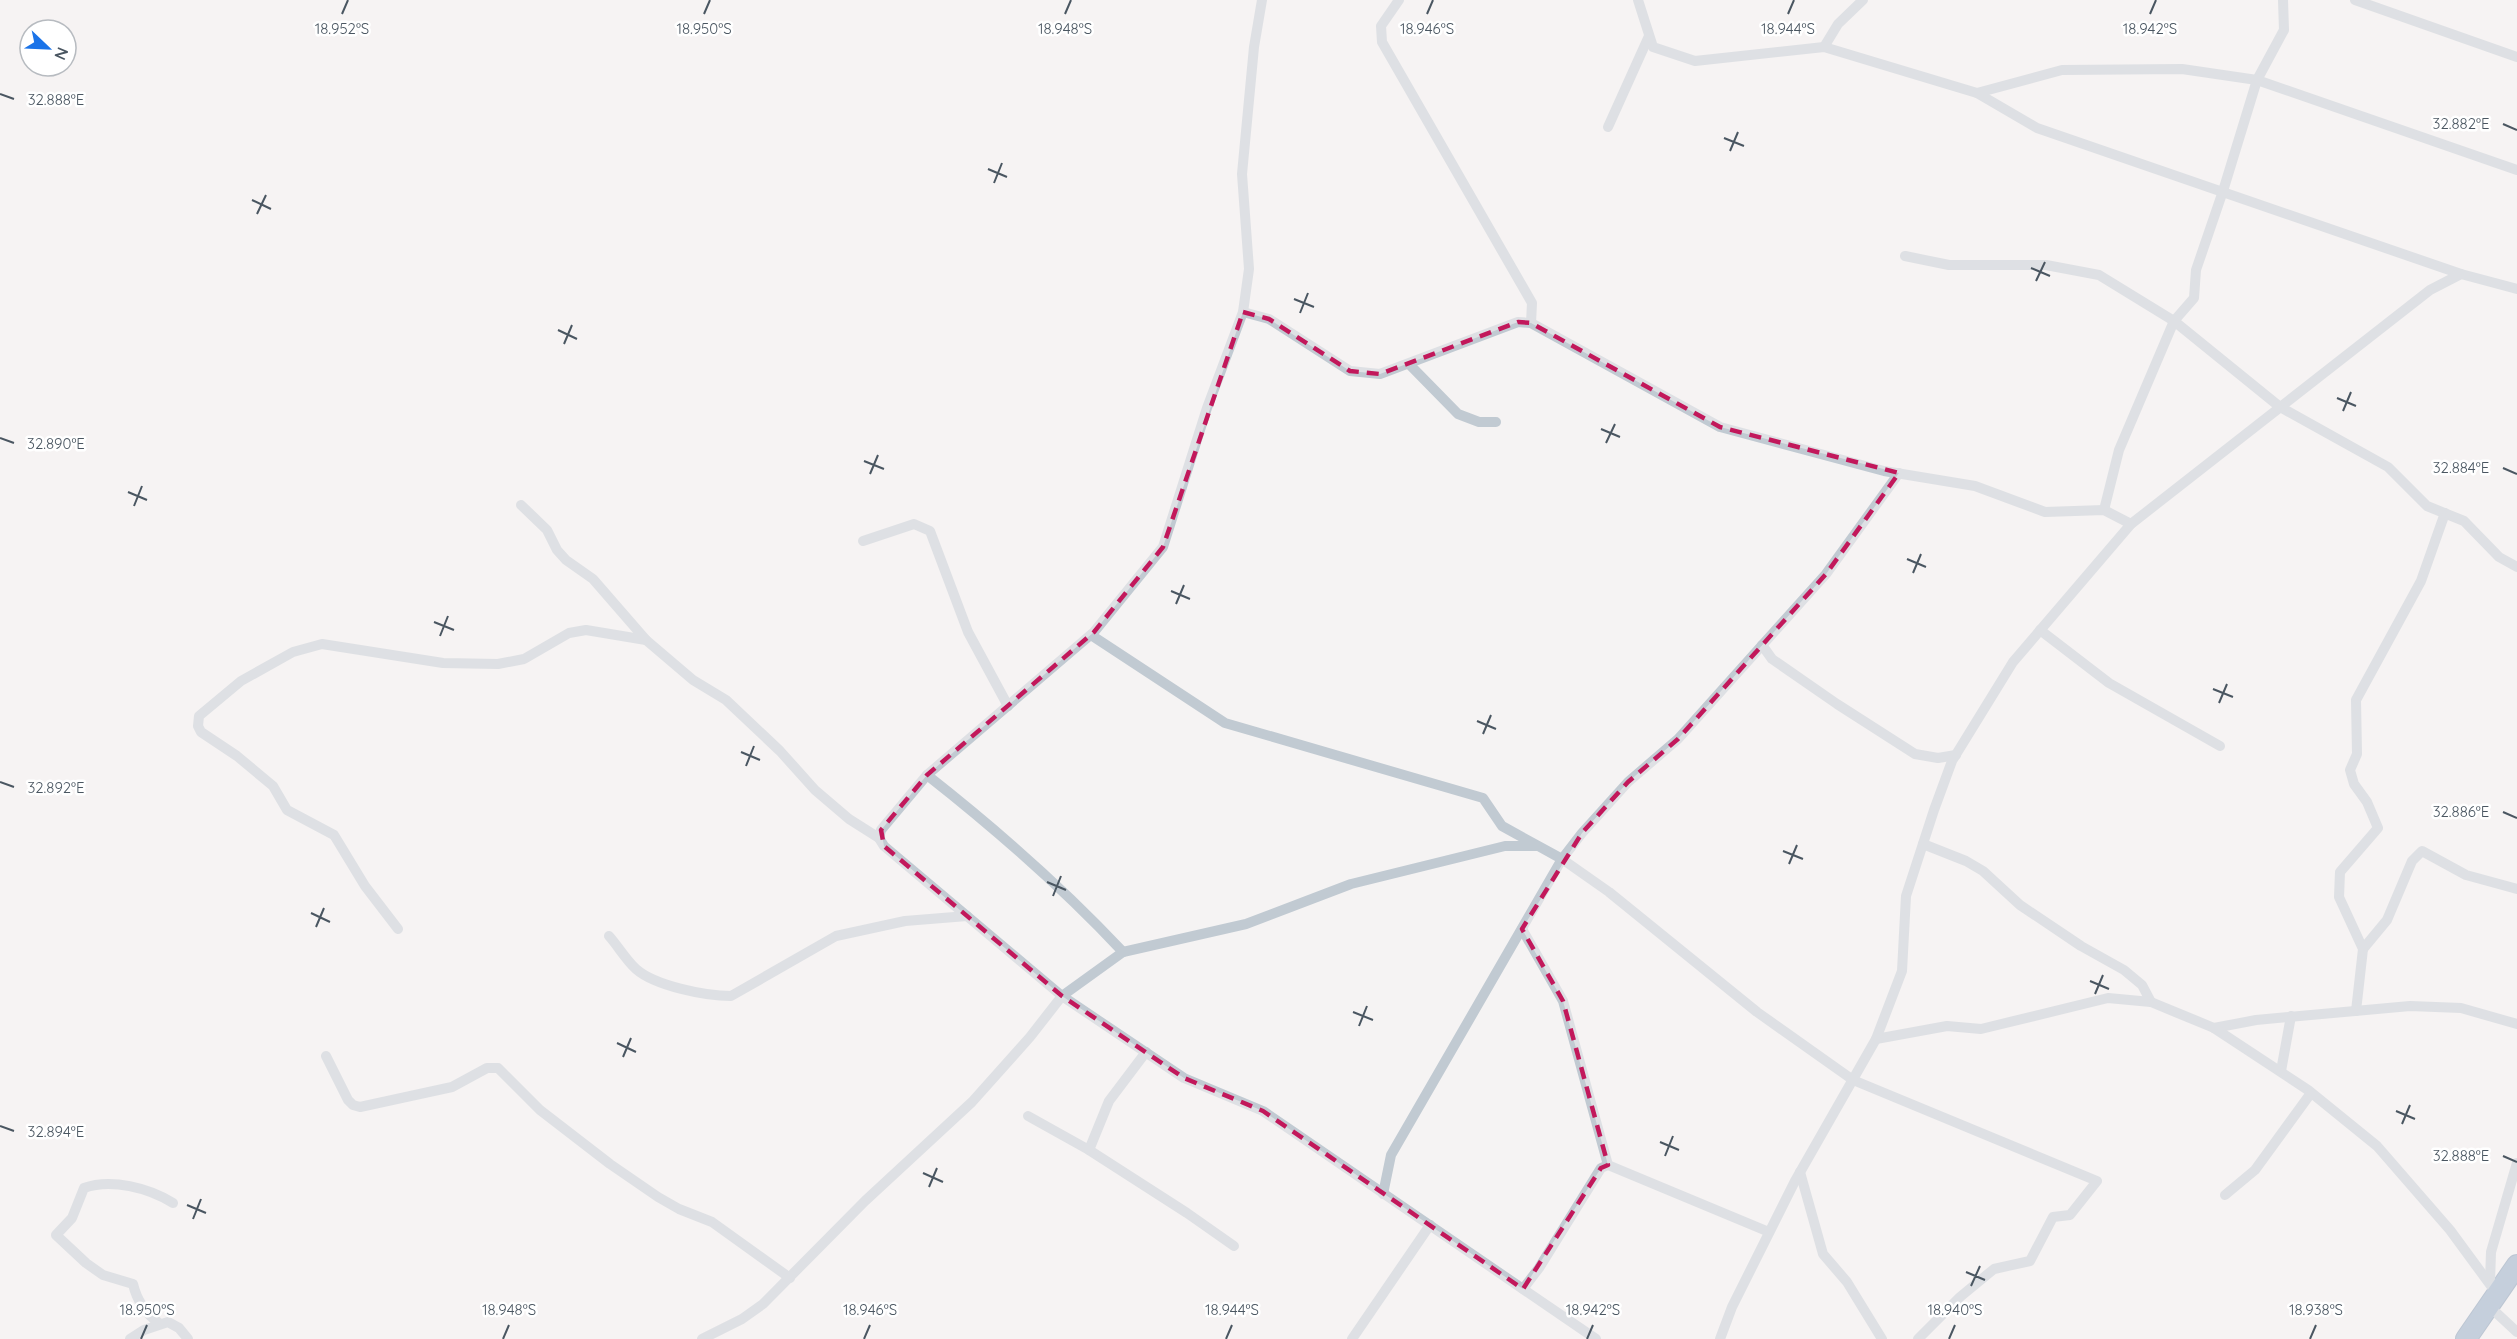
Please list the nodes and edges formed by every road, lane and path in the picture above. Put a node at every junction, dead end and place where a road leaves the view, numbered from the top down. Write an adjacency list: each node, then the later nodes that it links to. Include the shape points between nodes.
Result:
1 (1262, 0): 18 (street, via 1242,174 1249,269)
2 (1399, 0): 20 (street, via 1381,26 1382,42 1532,303)
3 (1638, 0): 7 (street)
4 (1863, 0): 8 (street, via 1838,24)
5 (2283, 0): 10 (street, via 2284,30)
6 (2355, 0): 9 (street)
7 (1649, 36): 8 (street, via 1653,47 1695,61); 12 (street)
8 (1824, 47): 11 (street)
9 (2517, 57)
10 (2257, 80): 11 (street, via 2182,69 2062,70); 13 (street); 14 (street)
11 (1977, 93): 14 (street, via 2037,128)
12 (1608, 127)
13 (2517, 170)
14 (2223, 191): 16 (street); 19 (street, via 2196,270 2194,298)
15 (1905, 256): 19 (street, via 1949,265 2046,265 2099,275)
16 (2461, 274): 17 (street); 22 (street, via 2430,290)
17 (2517, 289)
18 (1243, 312): 21 (street, via 1269,319 1350,371 1380,374); 32 (street, via 1207,408 1163,547)
19 (2174, 321): 22 (street); 26 (street, via 2120,450)
20 (1531, 323): 21 (street, via 1518,321); 24 (street, via 1720,427)
21 (1409, 363): 23 (street, via 1458,414 1479,422)
22 (2280, 407): 27 (street, via 2388,467 2427,506); 28 (street)
23 (1496, 422)
24 (1899, 473): 26 (street, via 1975,486 2044,512); 34 (street, via 1826,573)
25 (521, 506): 33 (street, via 547,530 566,560 593,579)
26 (2104, 510): 28 (street)
27 (2445, 513): 30 (street, via 2464,521 2499,557); 48 (street, via 2421,581 2356,700 2357,754 2350,770 2378,828 2340,872 2339,897)
28 (2131, 524): 31 (street)
29 (862, 541): 35 (street, via 914,524 930,531 968,632)
30 (2517, 567)
31 (2040, 630): 36 (street, via 2109,682); 37 (street, via 2013,662)
32 (1091, 635): 35 (street); 41 (street, via 1225,723 1483,798 1502,826)
33 (646, 640): 39 (street, via 693,680 726,700 815,790); 45 (street, via 586,630 569,633 524,659 498,664 444,663 322,644 293,652 241,681 199,716 201,732 273,786 287,810 334,835)
34 (1762, 645): 37 (street, via 1772,658 1914,754 1938,758); 42 (street, via 1678,739 1628,782)
35 (1008, 706): 38 (street)
36 (2220, 746)
37 (1956, 755): 40 (street)
38 (927, 775): 39 (street, via 881,830); 49 (street, via 1077,903)
39 (879, 838): 44 (street)
40 (1923, 844): 51 (street, via 1983,872 2020,905 2124,970 2142,985); 56 (street, via 1906,896 1902,971)
41 (1538, 846): 42 (street); 49 (street, via 1506,846 1351,884 1246,924)
42 (1563, 860): 46 (street); 60 (street, via 1610,892 1757,1012)
43 (2517, 888): 48 (street, via 2466,875 2422,851 2412,861 2387,920)
44 (967, 916): 47 (street, via 905,921 836,936 731,996 713,996 646,976); 50 (street)
45 (398, 929)
46 (1522, 929): 65 (street, via 1563,1001); 67 (street, via 1391,1155)
47 (609, 936)
48 (2363, 949): 52 (street)
49 (1122, 952): 50 (street)
50 (1062, 996): 57 (street); 74 (street, via 972,1102 837,1228)
51 (2151, 1002): 55 (street); 56 (street, via 2108,998 1981,1029 1947,1026)
52 (2355, 1011): 53 (street); 54 (street, via 2410,1006 2461,1008)
53 (2291, 1016): 55 (street); 59 (street)
54 (2517, 1024)
55 (2214, 1028): 59 (street)
56 (1876, 1039): 60 (street)
57 (1146, 1052): 63 (street, via 1109,1101); 67 (street, via 1184,1078 1263,1111)
58 (326, 1056): 74 (street, via 348,1100 360,1107 452,1087 487,1068 498,1068 540,1110 610,1164 664,1201 712,1222)
59 (2281, 1071): 61 (street)
60 (1853, 1080): 66 (street); 86 (street, via 2097,1181 2070,1215 2053,1217 2030,1261 1994,1269)
61 (2311, 1093): 68 (street, via 2255,1170); 76 (street, via 2378,1146 2450,1230)
62 (1028, 1116): 63 (street)
63 (1089, 1150): 72 (street)
64 (2517, 1163): 76 (street, via 2491,1252)
65 (1608, 1165): 71 (street); 75 (street, via 1601,1168)
66 (1800, 1172): 71 (street); 85 (street, via 1823,1254 1847,1282)
67 (1383, 1194): 70 (street)
68 (2225, 1195)
69 (173, 1203): 77 (street, via 141,1188 92,1185 84,1188 72,1218 56,1235 103,1275 133,1284 142,1307)
70 (1430, 1226): 75 (street); 83 (street)
71 (1769, 1232): 79 (street, via 1732,1307)
72 (1234, 1246)
73 (2517, 1265): 76 (highway)
74 (790, 1278): 82 (street, via 742,1319)
75 (1523, 1289): 84 (street)
76 (2492, 1294): 78 (street); 87 (highway)
77 (159, 1323): 80 (street); 81 (street, via 175,1324)
78 (2517, 1332)
79 (1723, 1338)
80 (130, 1339)
81 (188, 1339)
82 (702, 1339)
83 (1352, 1339)
84 (1596, 1339)
85 (1882, 1339)
86 (1918, 1339)
87 (2466, 1339)

